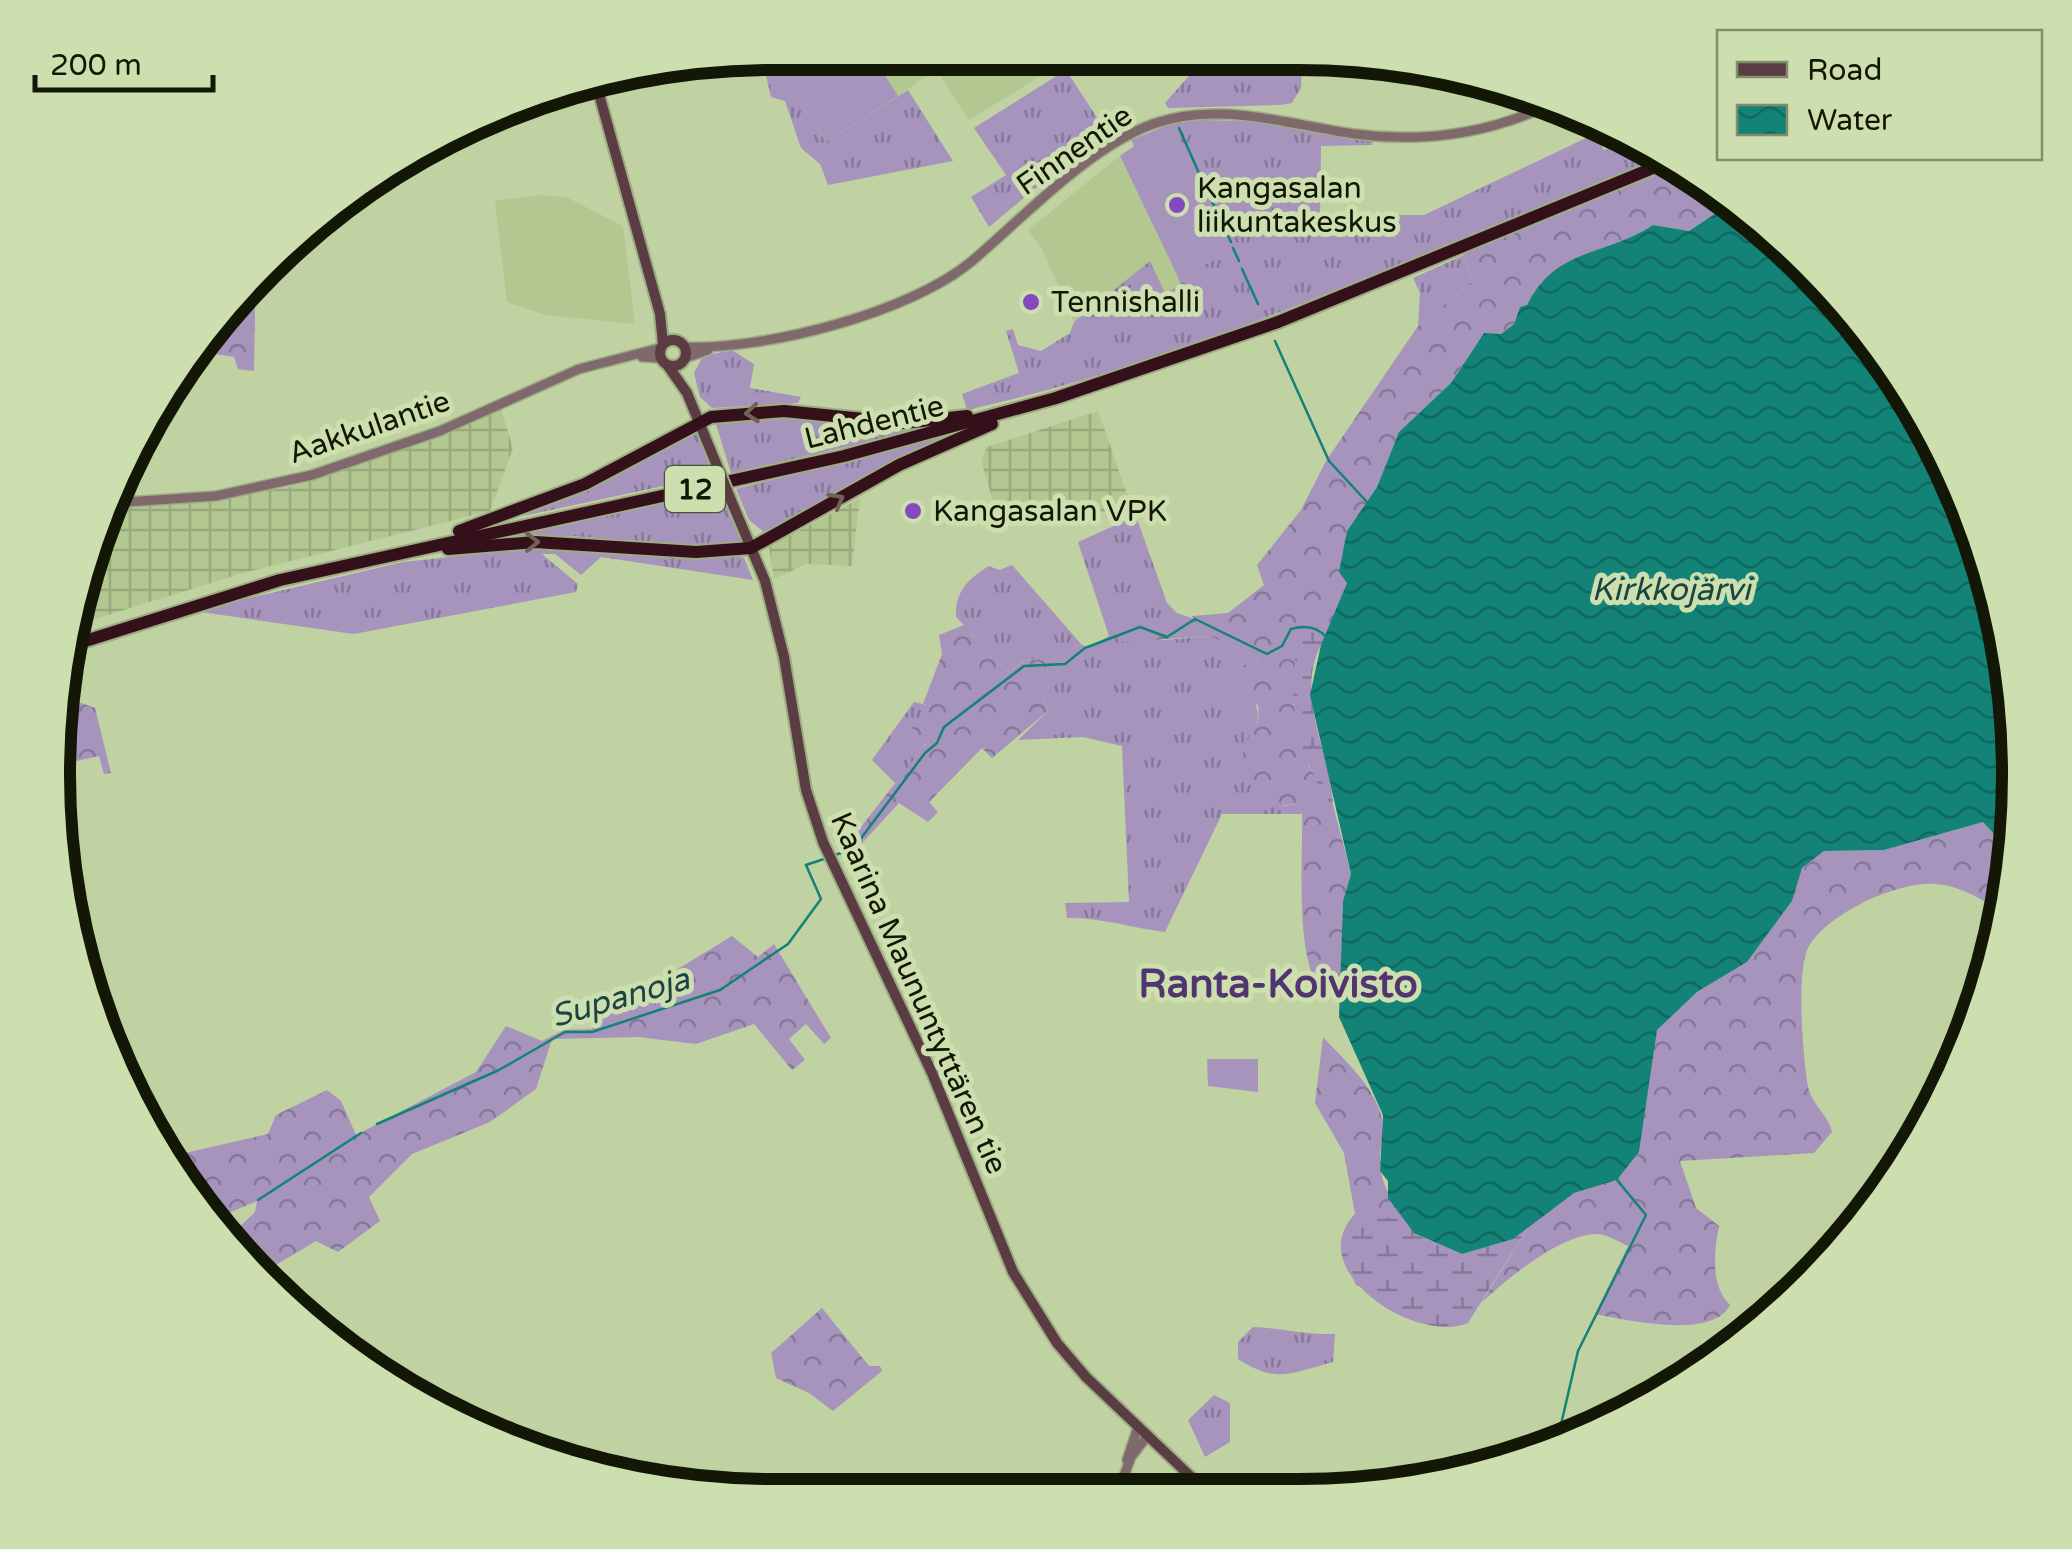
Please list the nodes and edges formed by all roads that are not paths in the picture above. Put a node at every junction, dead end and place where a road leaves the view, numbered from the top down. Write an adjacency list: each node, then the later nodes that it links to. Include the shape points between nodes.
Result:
1 (599, 93): 4 (main road, Kaarina Maununtyttären tie)
2 (1535, 111): 5 (street, Finnentie, via 1452,135 1369,135 1267,116 1154,124 1108,150 946,279 848,319)
3 (1655, 167): 8 (highway, Lahdentie / 12, via 1278,322)
4 (660, 314): 5 (main road, Kaarina Maununtyttären tie); 6 (main road, Kaarina Maununtyttären tie)
5 (683, 352): 6 (main road); 6 (main road); 7 (main road, Kaarina Maununtyttären tie)
6 (663, 354): 7 (main road, Kaarina Maununtyttären tie); 10 (street, Aakkulantie, via 566,374 440,431 312,476 216,496)
7 (687, 393): 9 (main road, Kaarina Maununtyttären tie)
8 (1056, 398): 9 (highway, one-way to 9, via 924,422 784,411); 11 (highway, one-way to 8, via 899,466); 12 (highway, Lahdentie / 12, via 780,472)
9 (699, 421): 11 (main road, Kaarina Maununtyttären tie, bridge); 12 (highway, via 537,505)
10 (125, 502)
11 (752, 548): 12 (highway, one-way to 11, via 509,543 696,552); 14 (main road, Kaarina Maununtyttären tie, via 784,658 806,790 832,865 932,1073 1020,1286 1057,1343)
12 (332, 568): 13 (highway, Lahdentie / 12)
13 (83, 642)
14 (1138, 1427): 15 (main road, Kaarina Maununtyttären tie); 16 (street)
15 (1148, 1435): 16 (street); 18 (main road, Kaarina Maununtyttären tie)
16 (1126, 1468): 17 (street)
17 (1122, 1479)
18 (1194, 1479)

